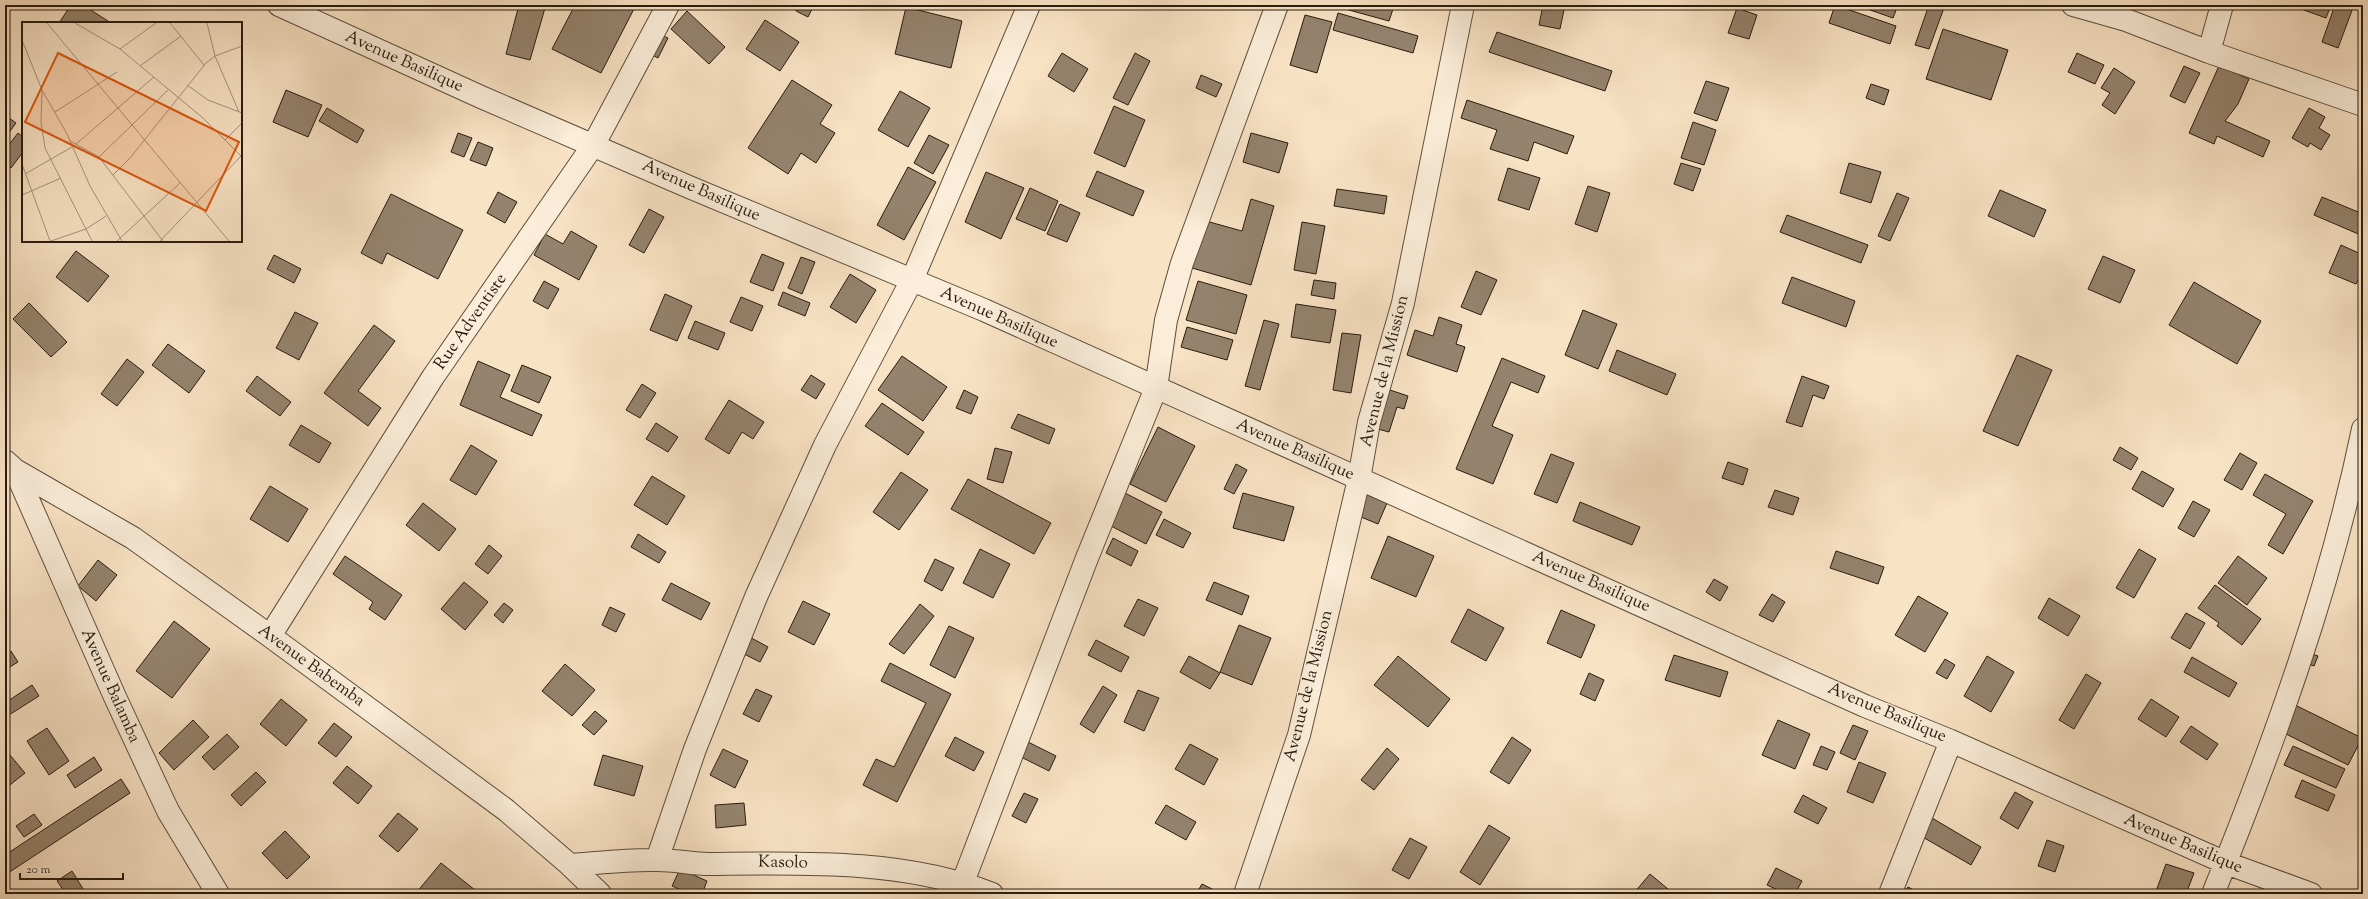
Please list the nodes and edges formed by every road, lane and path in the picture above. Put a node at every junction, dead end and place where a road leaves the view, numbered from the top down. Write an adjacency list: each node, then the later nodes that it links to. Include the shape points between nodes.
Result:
1 (279, 5): 10 (street, Avenue Basilique, via 481,97)
2 (668, 5): 10 (street, Rue Adventiste)
3 (1029, 5): 11 (street)
4 (1277, 5): 12 (street, via 1182,263 1166,320)
5 (1463, 5): 15 (street, Avenue de la Mission, via 1403,303 1369,422)
6 (2073, 5): 8 (street, via 2126,20)
7 (2222, 5): 8 (street)
8 (2209, 52): 9 (street)
9 (2363, 105)
10 (594, 144): 11 (street, Avenue Basilique); 16 (street, Rue Adventiste, via 433,377)
11 (912, 280): 12 (street, Avenue Basilique); 18 (street, via 825,445 756,597 695,749)
12 (1156, 388): 15 (street, Avenue Basilique); 21 (street, via 1087,558)
13 (2363, 429): 19 (street, via 2340,529 2313,623 2292,688)
14 (10, 466): 16 (street, Avenue Babemba, via 133,538); 22 (street, Avenue Balamba, via 168,812)
15 (1359, 479): 17 (street, Avenue Basilique, via 1865,706); 25 (street, Avenue de la Mission, via 1299,736)
16 (270, 636): 20 (street, Avenue Babemba, via 506,810)
17 (1951, 741): 19 (street, Avenue Basilique); 26 (street)
18 (657, 860): 20 (street, Kasolo); 21 (street, Kasolo, via 707,864 787,862 866,867)
19 (2226, 863): 27 (street); 28 (street, Avenue Basilique)
20 (570, 865): 23 (street, Avenue Babemba)
21 (963, 882): 24 (street, Kasolo)
22 (218, 894)
23 (600, 894)
24 (992, 894)
25 (1245, 894)
26 (1890, 894)
27 (2213, 894)
28 (2311, 894)

